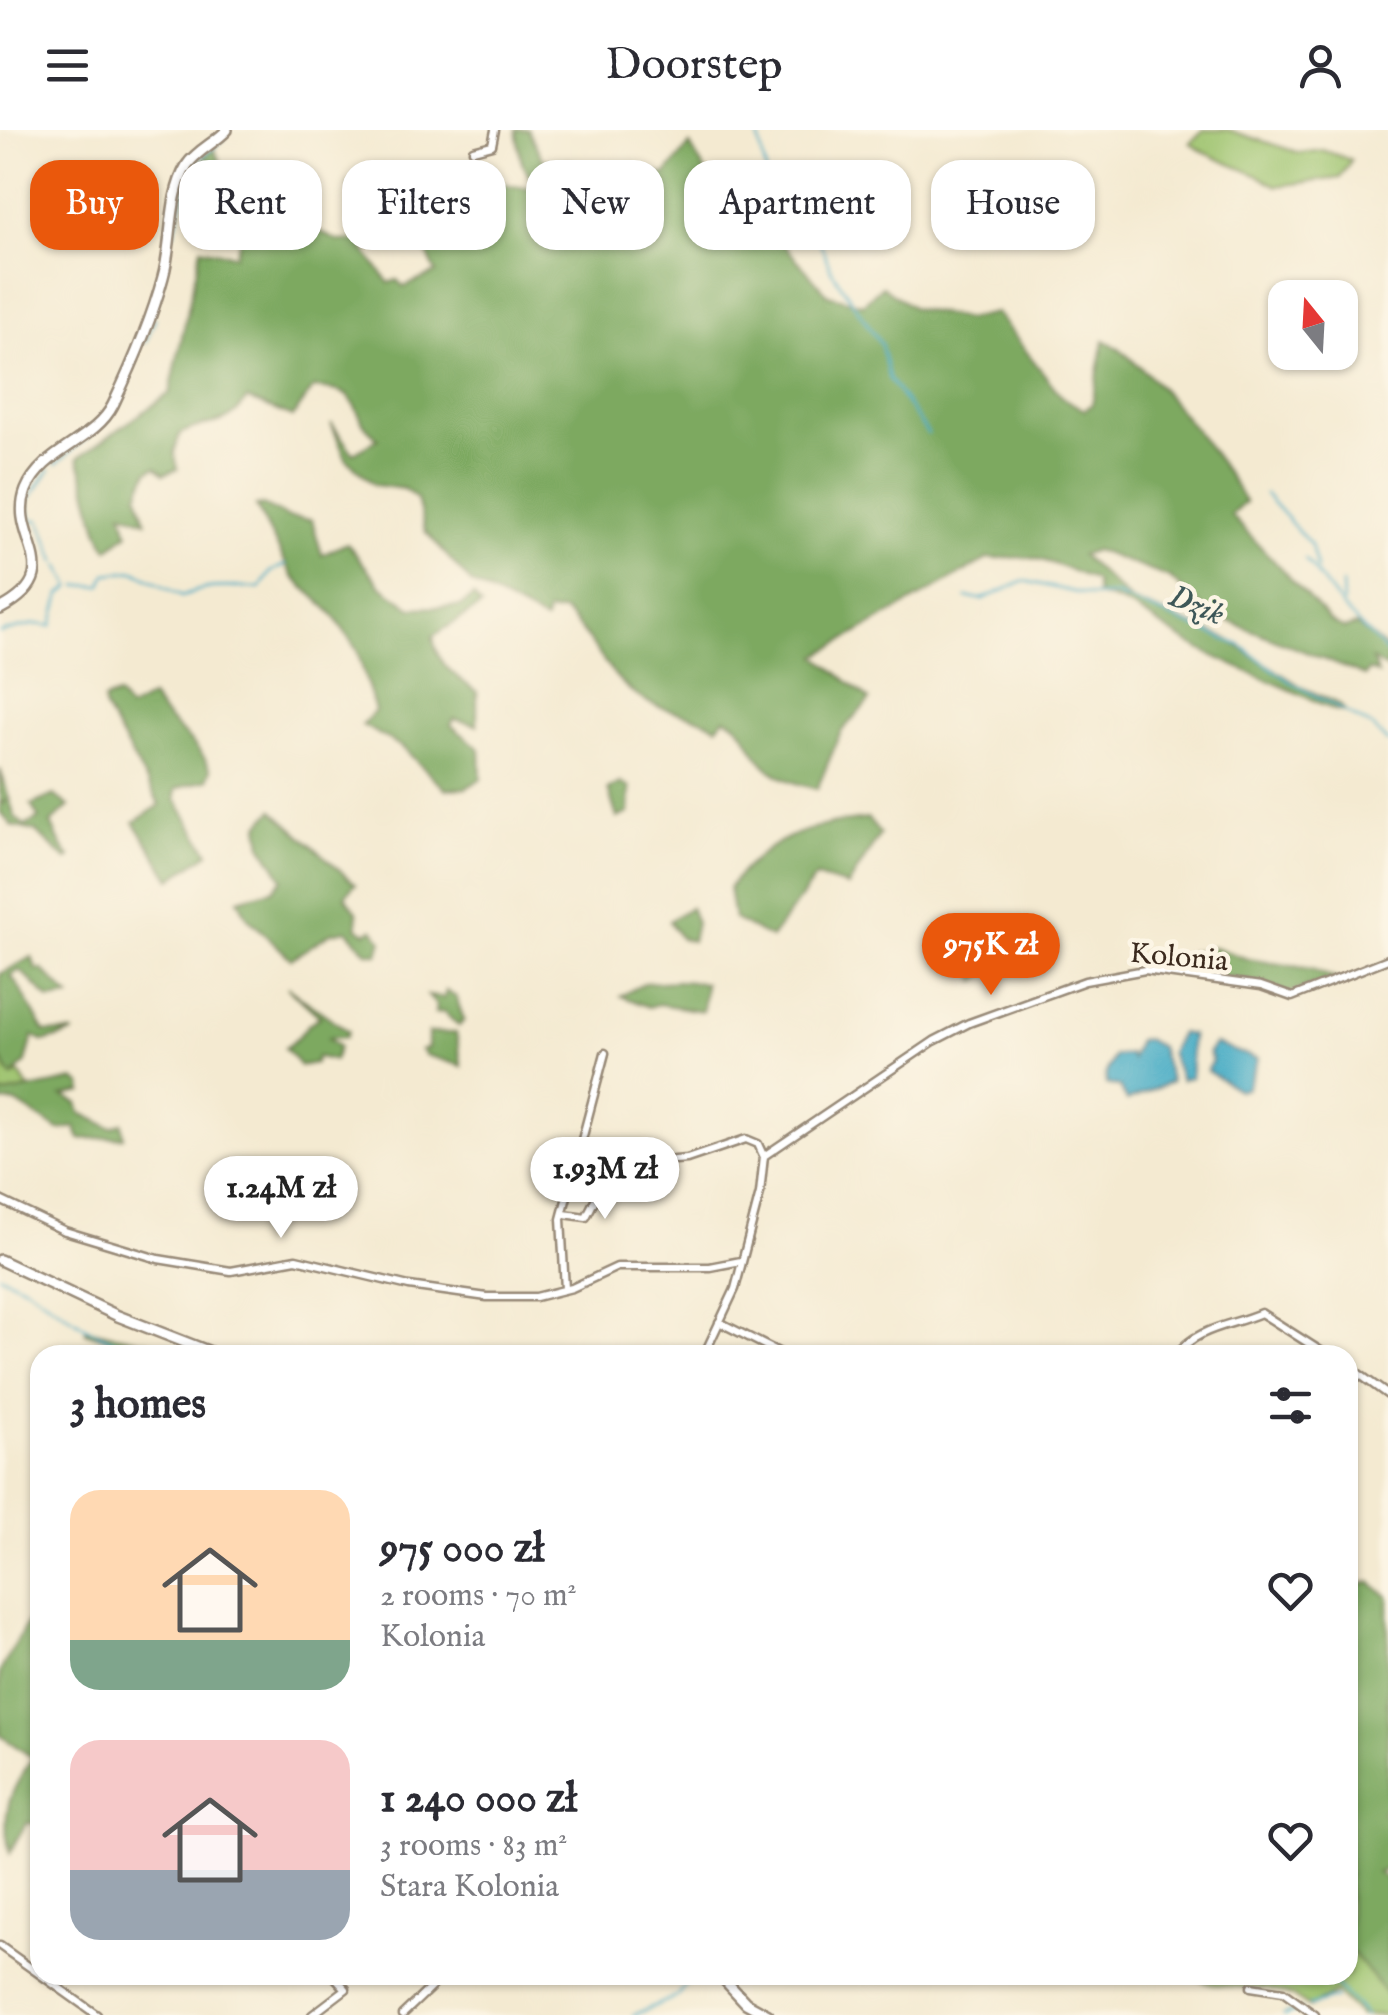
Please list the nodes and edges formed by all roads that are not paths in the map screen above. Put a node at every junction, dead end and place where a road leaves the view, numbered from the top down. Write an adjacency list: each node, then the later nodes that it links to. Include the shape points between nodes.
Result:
1 (227, 130): 4 (main road, via 185,170 147,332 113,404 26,489 23,520 35,574)
2 (496, 130): 3 (street, via 492,145)
3 (473, 150)
4 (0, 609)
5 (1388, 959): 7 (street, Kolonia, via 1292,997 1261,986 1145,970 1085,982 934,1041)
6 (604, 1054): 8 (street)
7 (764, 1156): 9 (street, via 758,1144 738,1139); 13 (street)
8 (577, 1158): 9 (street); 11 (street)
9 (626, 1172): 11 (street, via 600,1190 584,1218)
10 (0, 1200): 14 (street, via 65,1231 218,1269 296,1259 476,1296 530,1298)
11 (564, 1214): 14 (street)
12 (0, 1260): 16 (main road)
13 (741, 1262): 14 (street, via 617,1266); 15 (street)
14 (565, 1289)
15 (719, 1322): 17 (street); 18 (street)
16 (192, 1345)
17 (709, 1345)
18 (764, 1345)
19 (1184, 1345): 20 (street, via 1261,1313)
20 (1311, 1345)
21 (1358, 1373): 22 (street)
22 (1388, 1395)
23 (0, 1946): 24 (street)
24 (30, 1968)
25 (54, 1985): 30 (street)
26 (343, 1985): 31 (street)
27 (434, 1985): 32 (street)
28 (730, 1985): 33 (main road)
29 (1251, 1987): 34 (street, via 1283,1992)
30 (96, 2015)
31 (312, 2015)
32 (402, 2015)
33 (768, 2015)
34 (1315, 2015)

